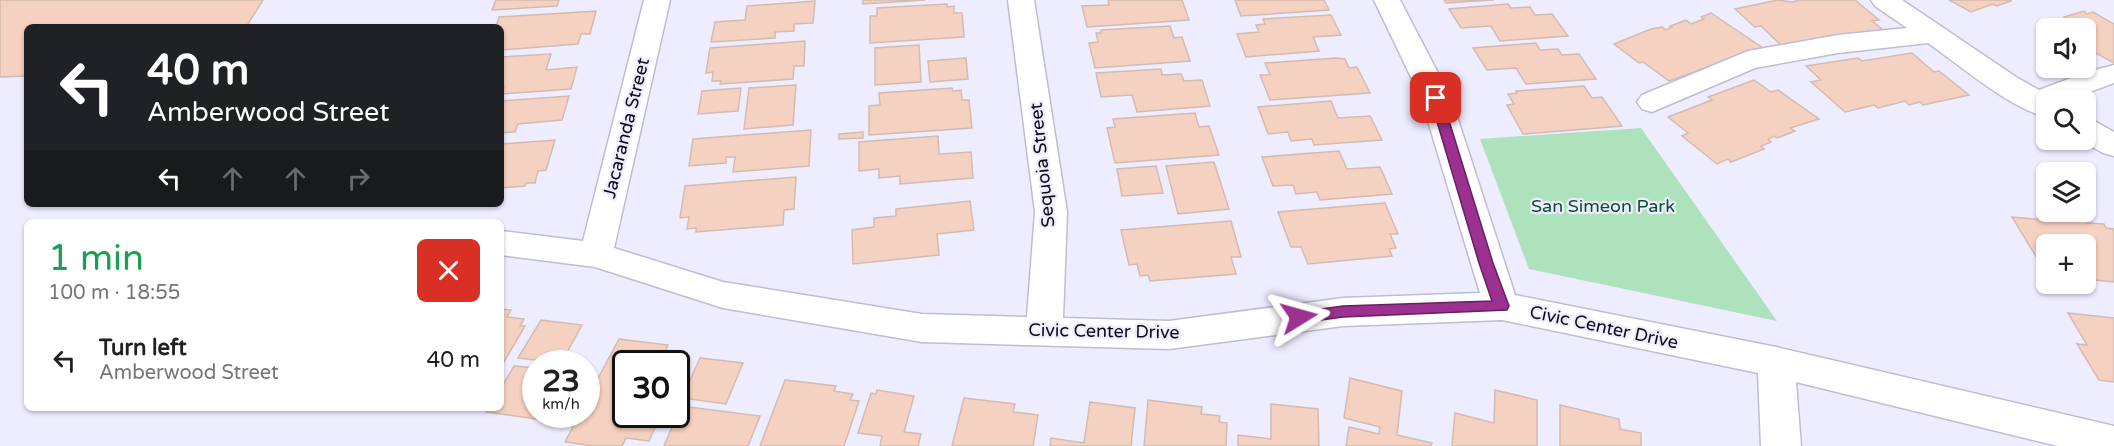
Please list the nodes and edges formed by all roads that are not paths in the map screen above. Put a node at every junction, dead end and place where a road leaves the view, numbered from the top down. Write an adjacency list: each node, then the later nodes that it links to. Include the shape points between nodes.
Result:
1 (657, 0): 13 (street, Jacaranda Street)
2 (1021, 0): 15 (street, Sequoia Street, via 1051,212)
3 (1387, 0): 14 (street, via 1436,98)
4 (1884, 0): 5 (street)
5 (1934, 34): 8 (street); 9 (street, via 1748,60)
6 (2114, 74): 7 (street)
7 (2072, 90)
8 (2036, 101)
9 (1652, 102)
10 (2096, 135): 11 (street)
11 (2114, 146)
12 (504, 243): 13 (street, Civic Center Drive)
13 (596, 255): 15 (street, Civic Center Drive, via 723,295 922,328)
14 (1502, 306): 15 (street, Civic Center Drive, via 1343,312 1169,335); 16 (street, Civic Center Drive)
15 (1044, 330)
16 (1776, 362): 17 (street, Civic Center Drive); 19 (street)
17 (2062, 439): 18 (street, Civic Center Drive)
18 (2114, 443)
19 (1781, 446)

